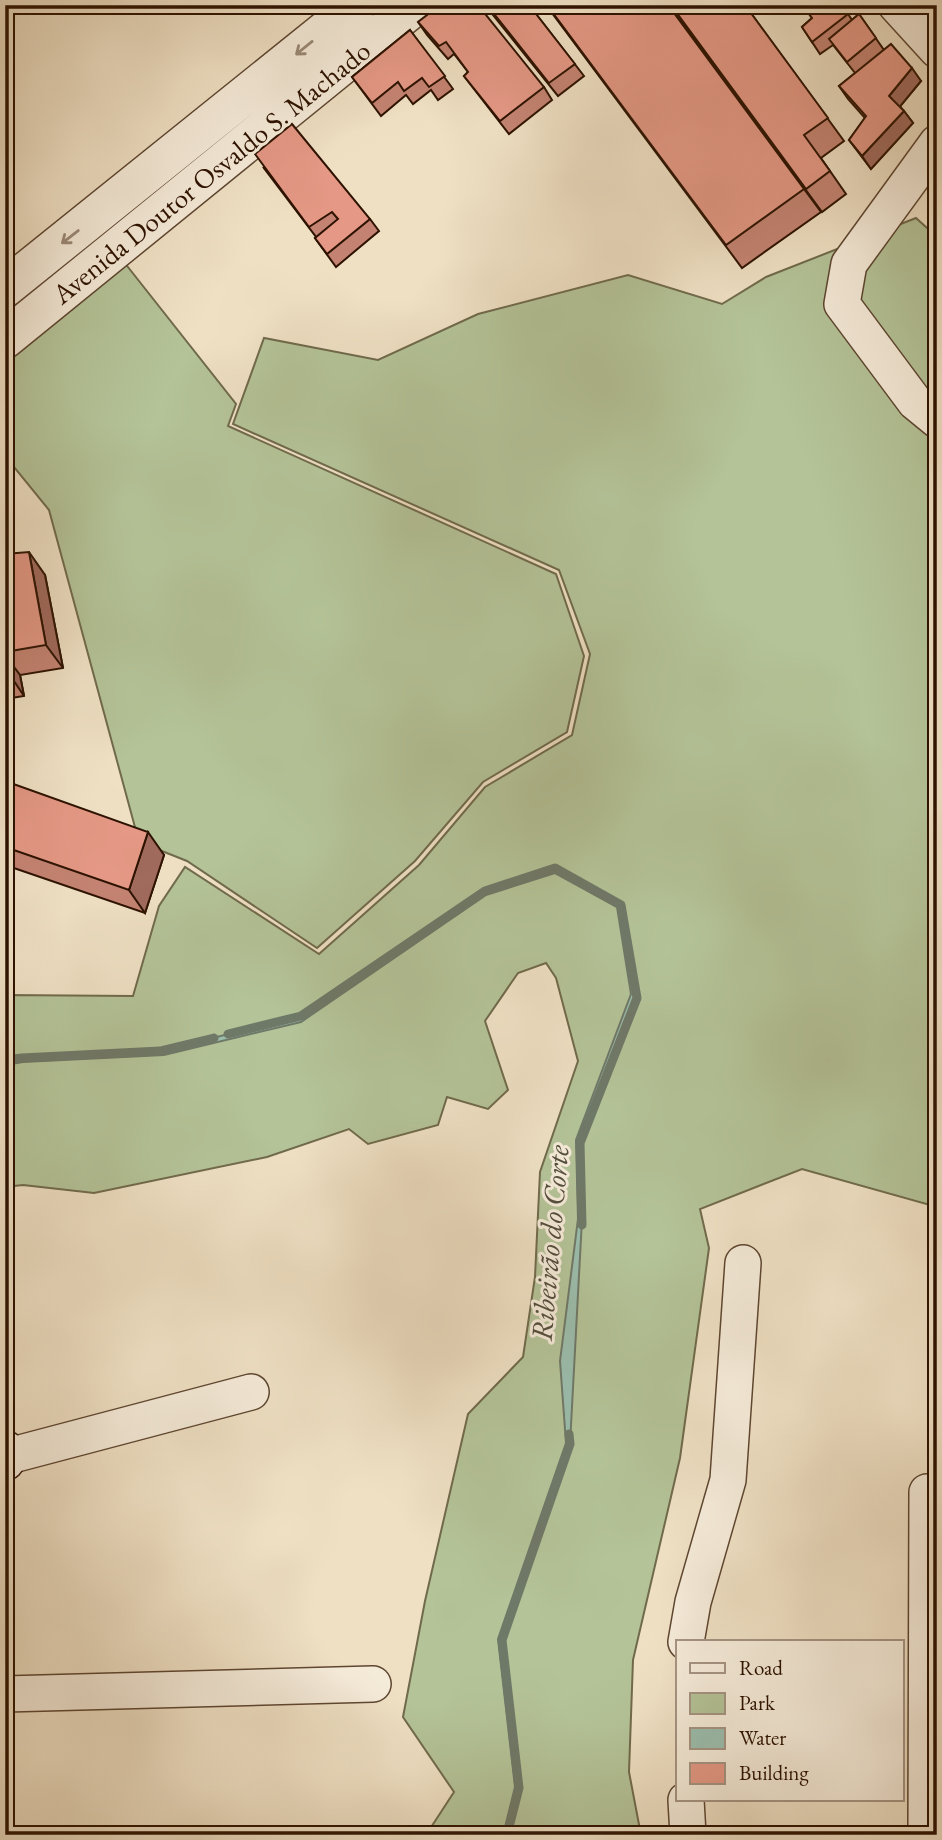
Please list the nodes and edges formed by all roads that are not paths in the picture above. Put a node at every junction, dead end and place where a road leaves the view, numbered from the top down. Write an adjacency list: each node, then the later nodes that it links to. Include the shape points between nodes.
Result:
1 (357, 5): 6 (street, Avenida Doutor Osvaldo S. Machado, one-way to 6)
2 (416, 5): 6 (street, Avenida Doutor Osvaldo S. Machado)
3 (896, 5): 4 (street)
4 (937, 50)
5 (937, 143): 9 (street, via 849,264 842,304 915,402)
6 (112, 228): 7 (street, Avenida Doutor Osvaldo S. Machado, one-way to 7); 8 (street, Avenida Doutor Osvaldo S. Machado)
7 (5, 288)
8 (5, 339)
9 (937, 420)
10 (743, 1263): 14 (street, via 728,1480 692,1602)
11 (251, 1392): 12 (street)
12 (6, 1456)
13 (927, 1492): 15 (street)
14 (686, 1640)
15 (914, 1640): 20 (street)
16 (373, 1684): 17 (street)
17 (5, 1695)
18 (686, 1801): 19 (street)
19 (688, 1835)
20 (926, 1835)

